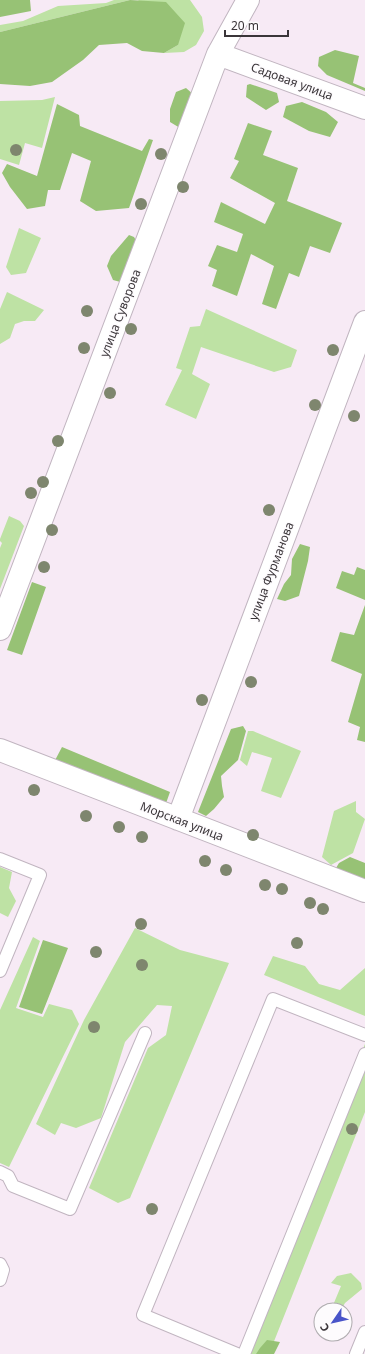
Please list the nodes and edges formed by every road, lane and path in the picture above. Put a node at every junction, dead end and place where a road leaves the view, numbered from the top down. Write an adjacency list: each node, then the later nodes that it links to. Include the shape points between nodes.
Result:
1 (248, 0): 2 (street, улица Суворова)
2 (218, 54): 3 (street, Садовая улица); 5 (street, улица Суворова)
3 (365, 108)
4 (365, 322): 7 (street, улица Фурманова)
5 (0, 629)
6 (0, 750): 7 (street, Морская улица)
7 (178, 819): 9 (street, Морская улица)
8 (0, 859): 10 (lane, via 40,875)
9 (365, 891)
10 (0, 971)
11 (145, 1033): 14 (lane, via 70,1209 13,1186 8,1176)
12 (365, 1035): 18 (lane, via 273,999 143,1315)
13 (365, 1054): 19 (lane)
14 (0, 1172)
15 (0, 1264): 16 (lane, via 3,1270)
16 (0, 1280)
17 (365, 1332): 20 (lane)
18 (237, 1354)
19 (244, 1354)
20 (356, 1354)

